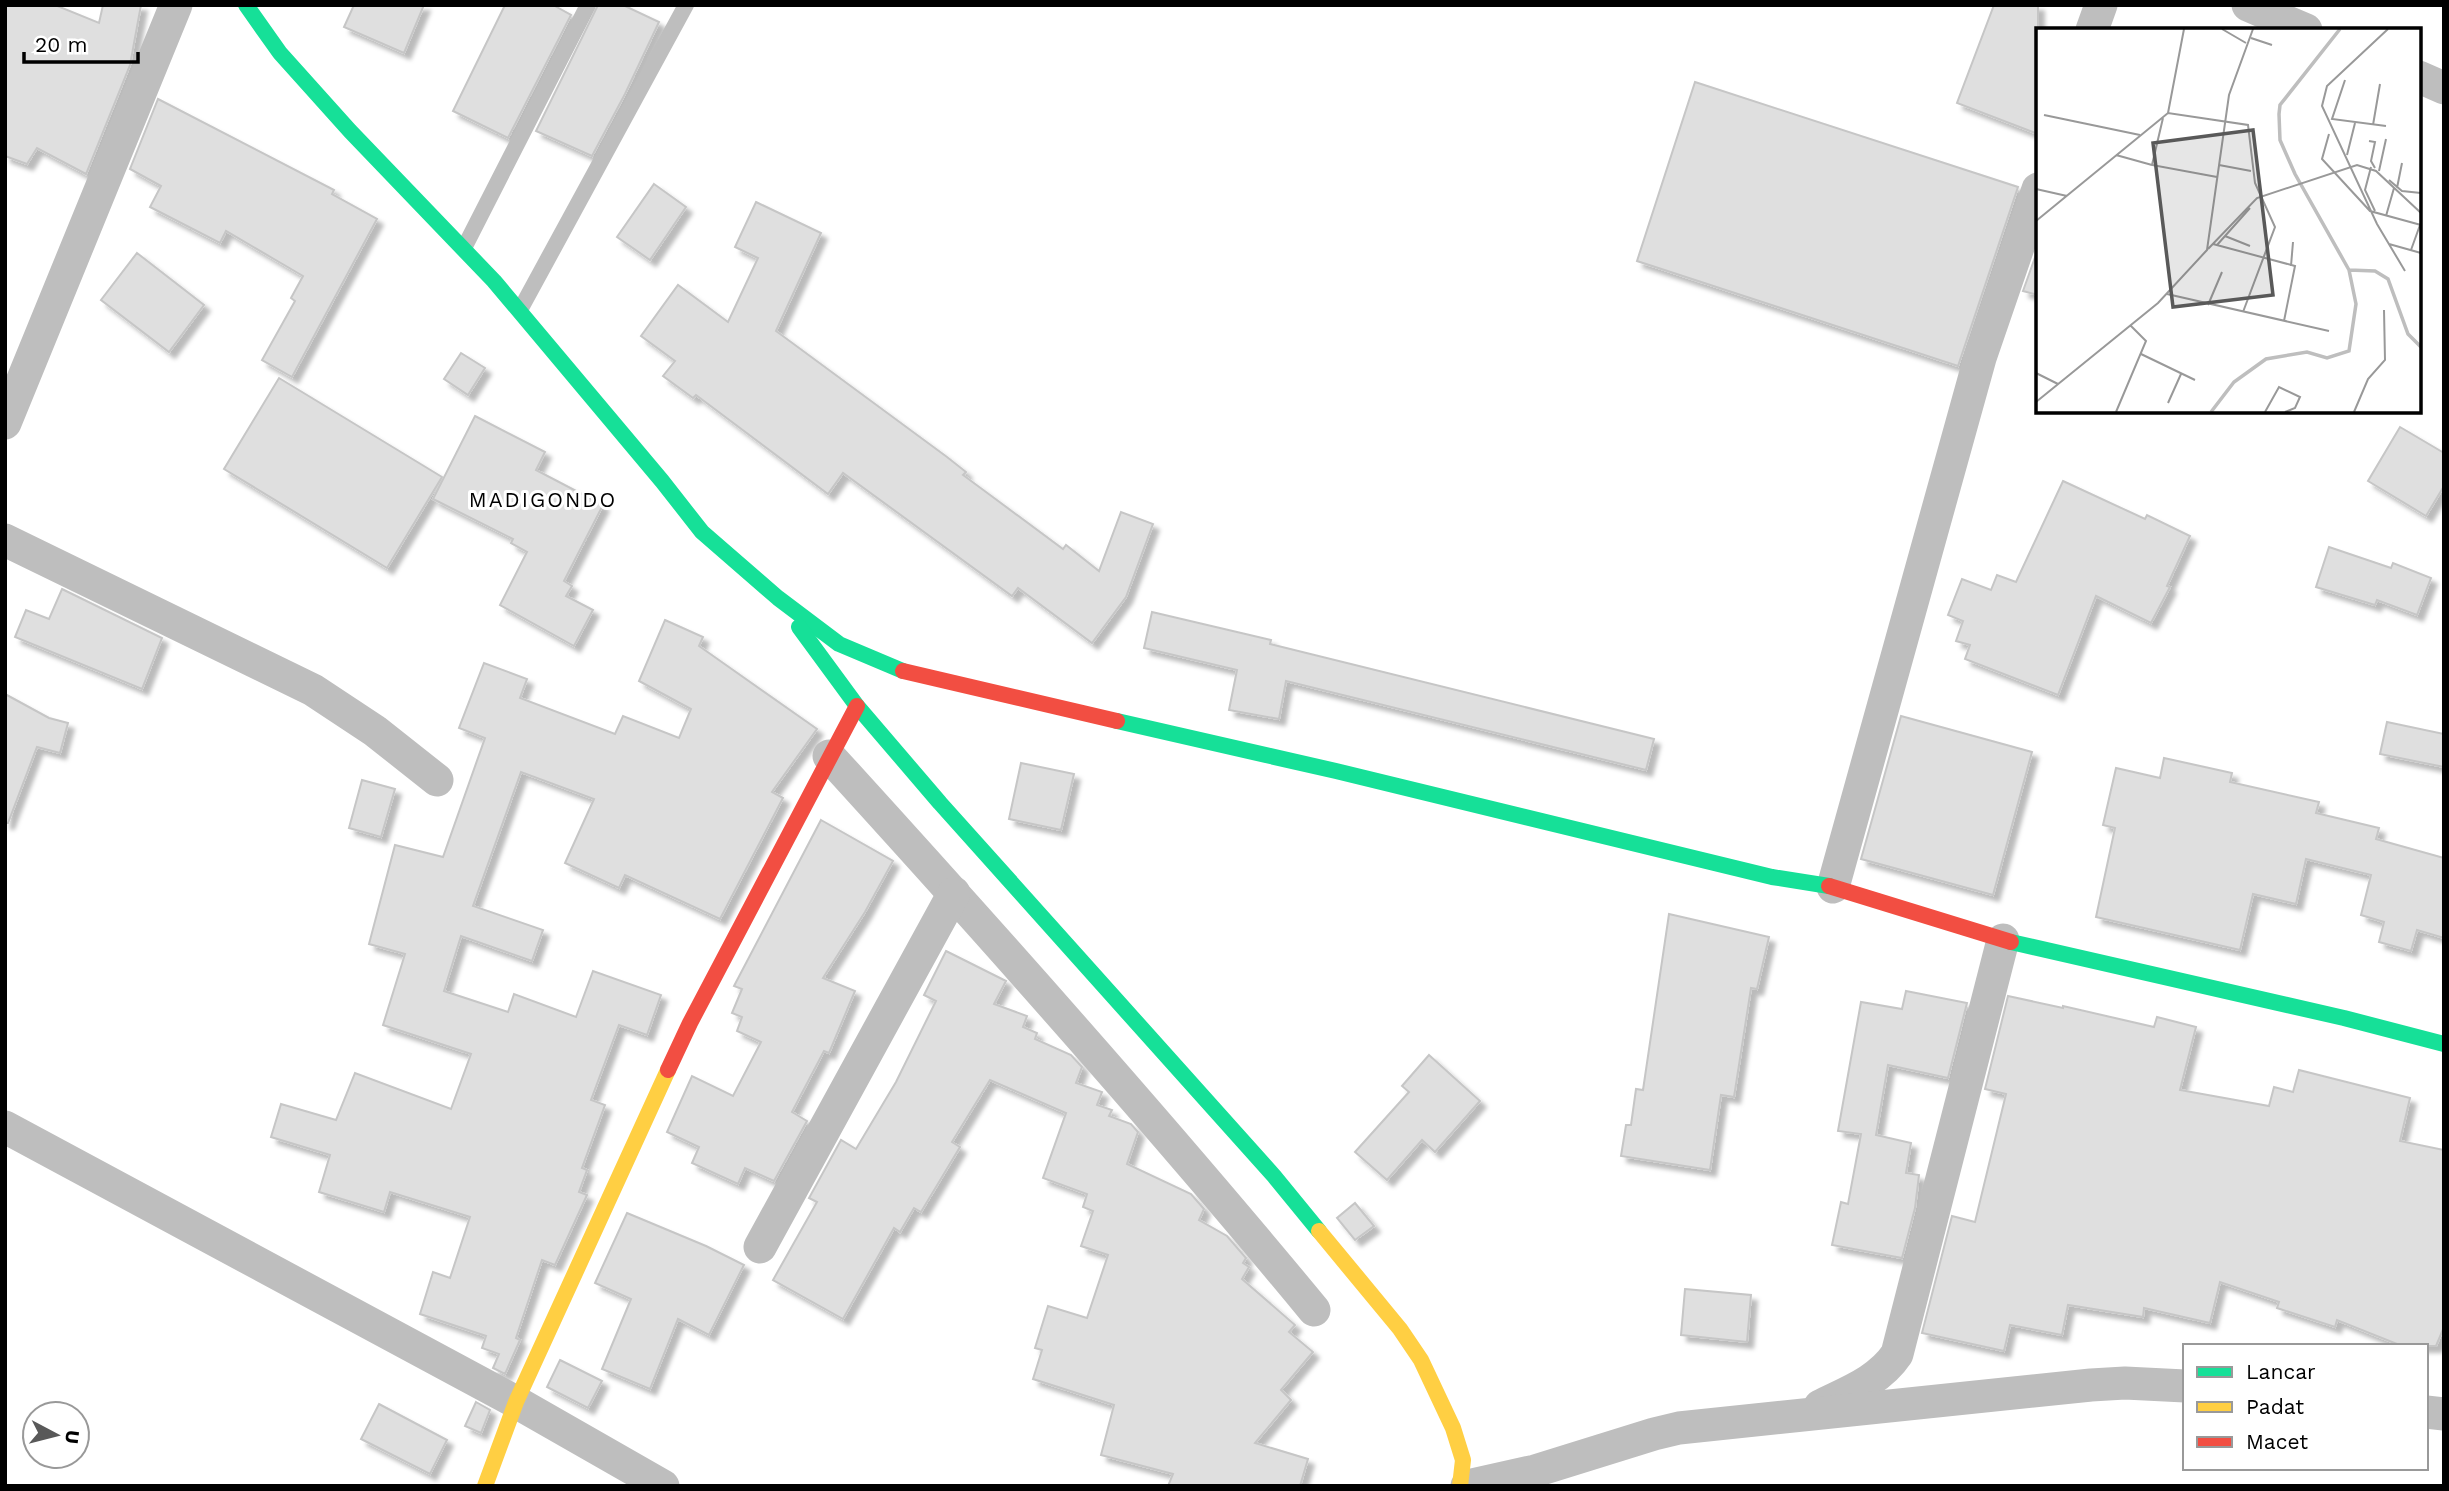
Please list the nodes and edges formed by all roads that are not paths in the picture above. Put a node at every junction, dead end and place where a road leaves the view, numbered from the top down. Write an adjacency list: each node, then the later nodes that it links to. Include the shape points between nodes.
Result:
1 (176, 5): 14 (street)
2 (246, 5): 12 (main road, via 280,53)
3 (589, 5): 12 (lane)
4 (686, 5): 13 (lane)
5 (2101, 5): 7 (street)
6 (2248, 5): 8 (street)
7 (2093, 28)
8 (2301, 28)
9 (2421, 78): 10 (street)
10 (2444, 88)
11 (2036, 195): 20 (street, via 1980,359)
12 (464, 248): 13 (main road)
13 (519, 312): 16 (main road, via 702,532)
14 (5, 423)
15 (5, 540): 19 (street, via 313,690)
16 (778, 598): 17 (main road); 20 (main road, via 839,644 906,672 1772,877)
17 (857, 706): 18 (main road); 32 (main road, via 1120,1007 1275,1176 1400,1329 1421,1360 1453,1428 1463,1460)
18 (829, 756): 21 (street); 28 (main road, via 690,1023)
19 (437, 780)
20 (1833, 887): 22 (main road)
21 (954, 893): 25 (street); 26 (street)
22 (2003, 940): 23 (main road); 29 (street, via 1897,1354 1888,1368 1869,1382)
23 (2444, 1044)
24 (5, 1127): 28 (street)
25 (760, 1247)
26 (1314, 1310)
27 (2183, 1385): 29 (street, via 2091,1385)
28 (516, 1402): 30 (main road); 31 (street)
29 (1799, 1416): 33 (street, via 1679,1428)
30 (485, 1486)
31 (663, 1486)
32 (1460, 1486)
33 (1467, 1486)

